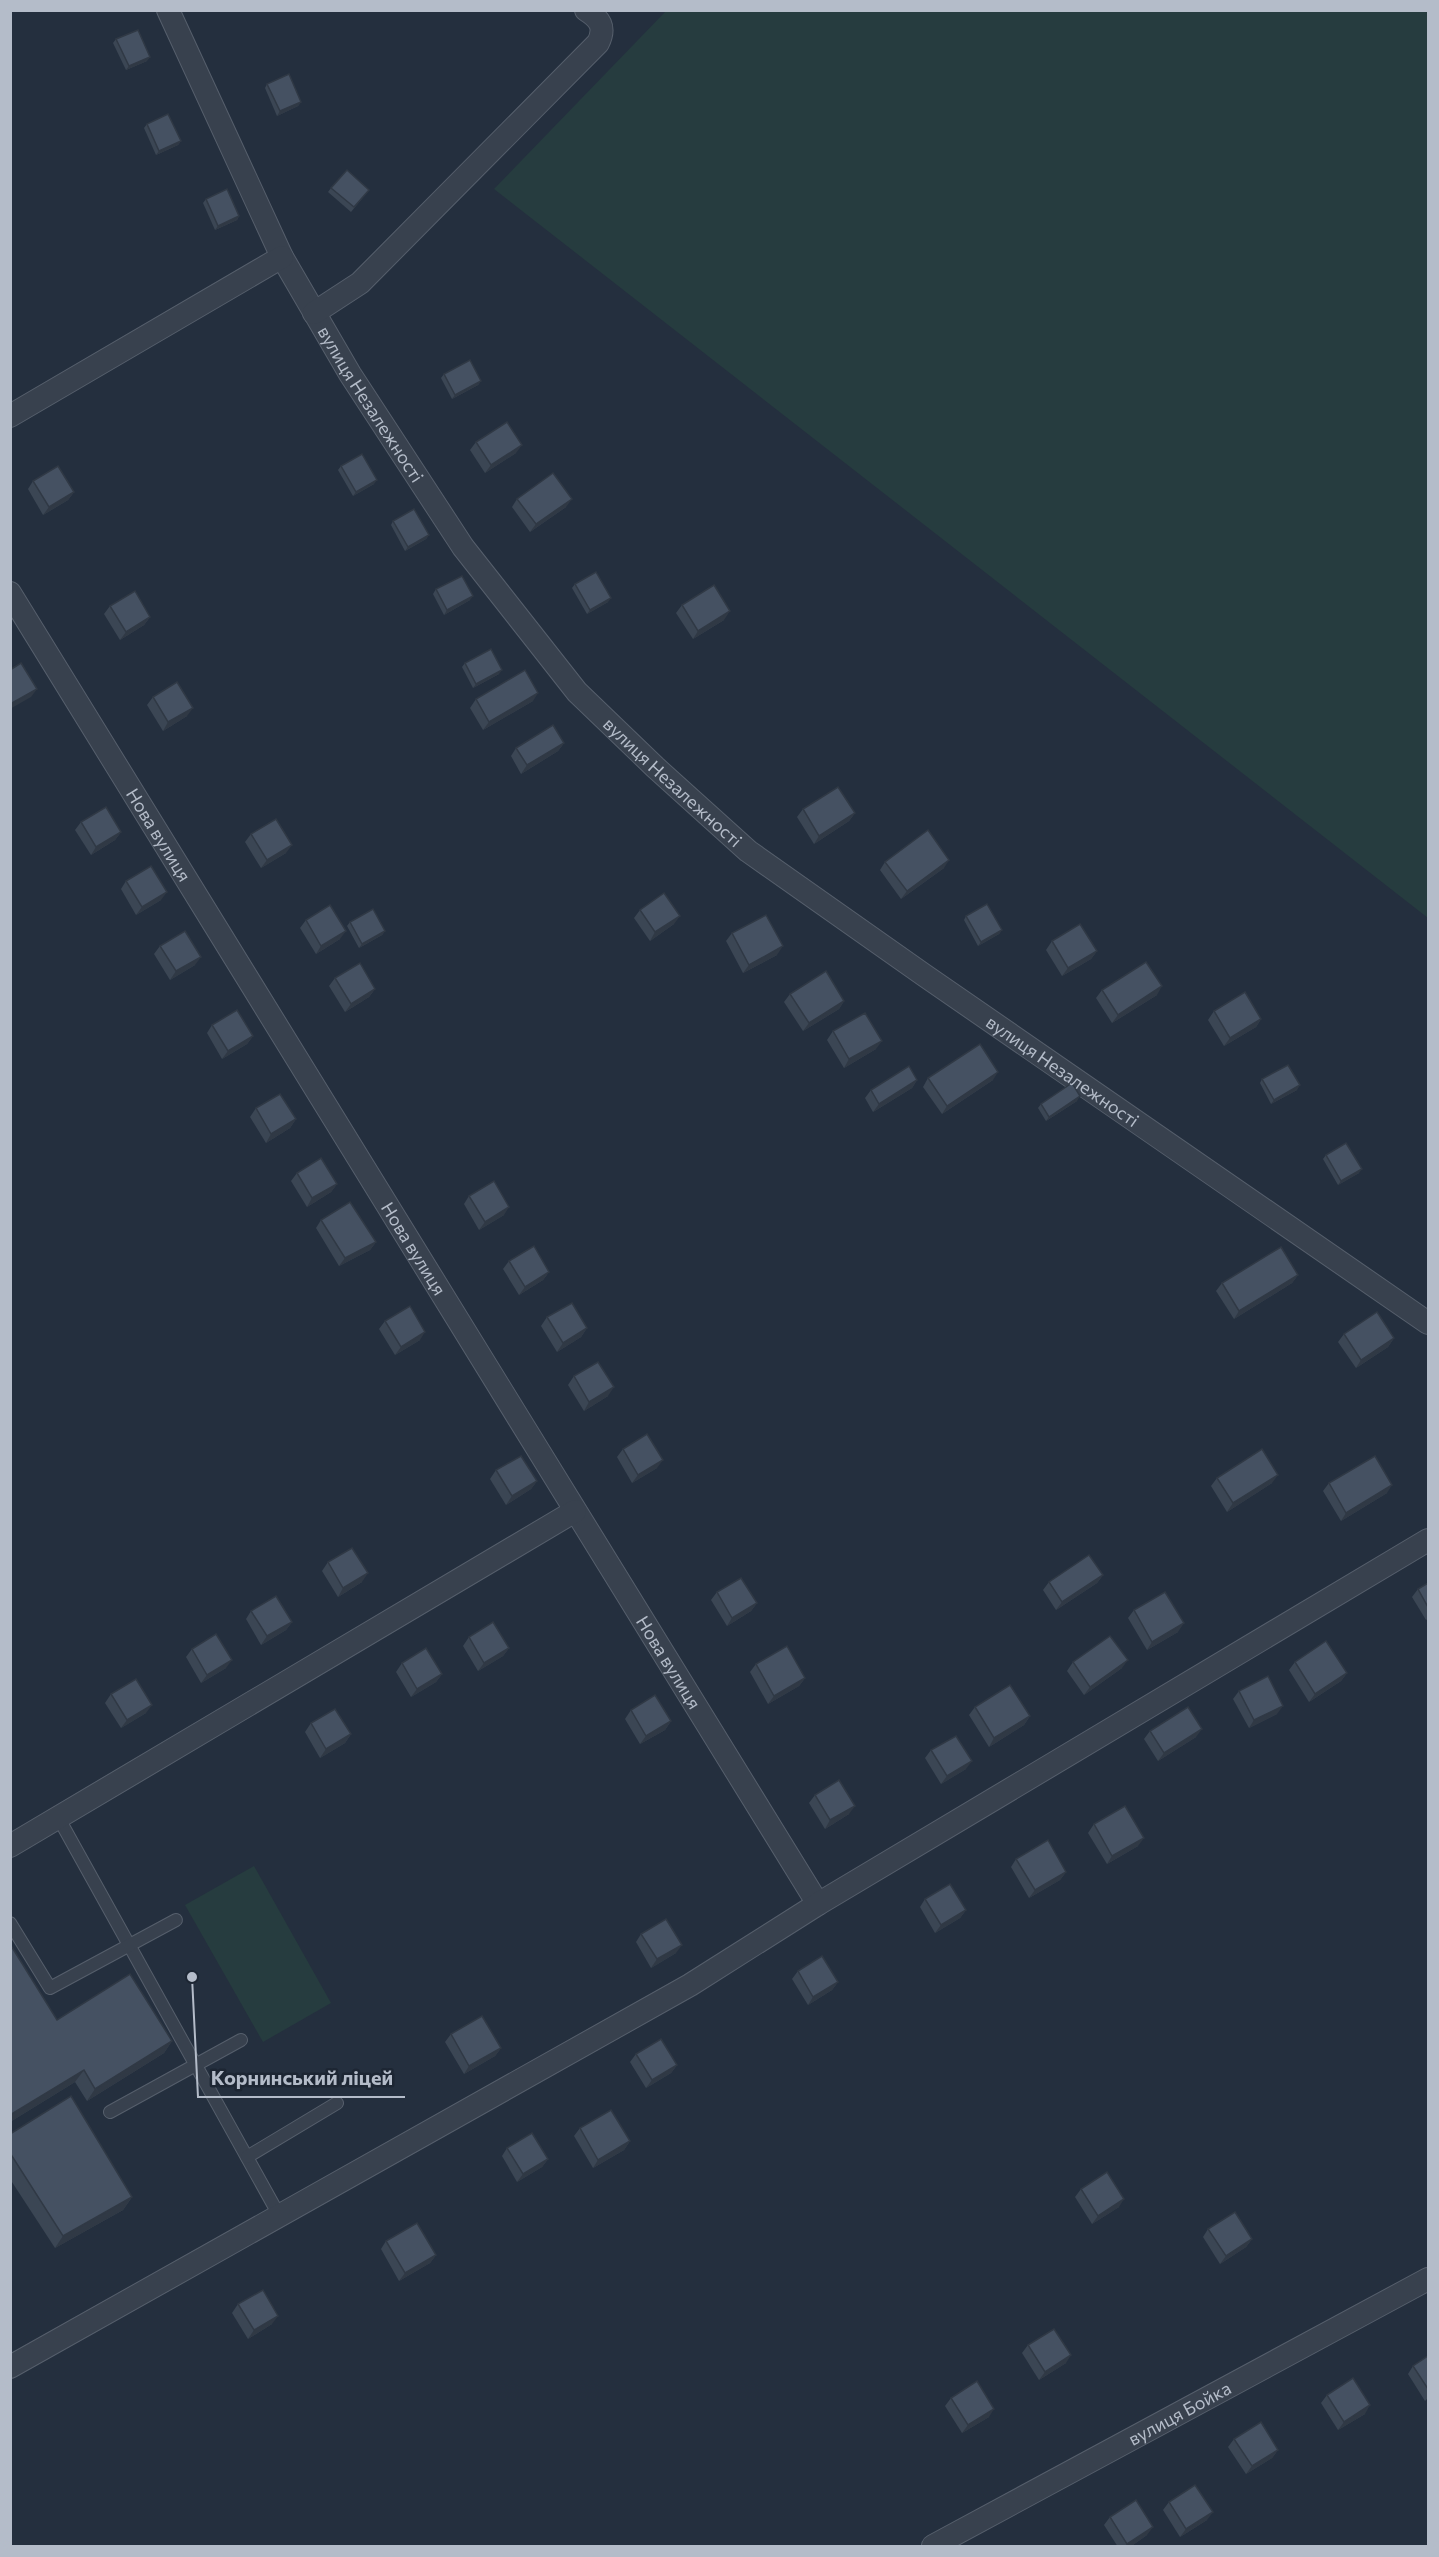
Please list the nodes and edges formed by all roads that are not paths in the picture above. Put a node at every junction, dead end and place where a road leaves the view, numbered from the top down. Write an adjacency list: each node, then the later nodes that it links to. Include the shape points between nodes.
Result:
1 (168, 10): 3 (street, вулиця Незалежності)
2 (586, 10): 4 (street, via 602,25 598,43 360,283)
3 (282, 257): 4 (street, вулиця Незалежності); 5 (street)
4 (314, 313): 7 (street, вулиця Незалежності, via 463,547 577,692 655,767 758,858)
5 (10, 416)
6 (10, 593): 8 (street, Нова вулиця)
7 (1428, 1323)
8 (575, 1511): 10 (street); 12 (street, Нова вулиця)
9 (1428, 1540): 12 (street)
10 (58, 1817): 11 (street); 15 (lane)
11 (10, 1846)
12 (818, 1904): 21 (street, via 690,1985)
13 (176, 1920): 15 (lane)
14 (10, 1923): 15 (lane, via 50,1988)
15 (130, 1947): 17 (lane)
16 (241, 2040): 17 (lane)
17 (196, 2066): 19 (lane); 20 (lane)
18 (337, 2103): 20 (lane)
19 (110, 2112)
20 (247, 2157): 21 (lane)
21 (279, 2215): 23 (street)
22 (1428, 2279): 24 (street, вулиця Бойка)
23 (10, 2367)
24 (933, 2547)

